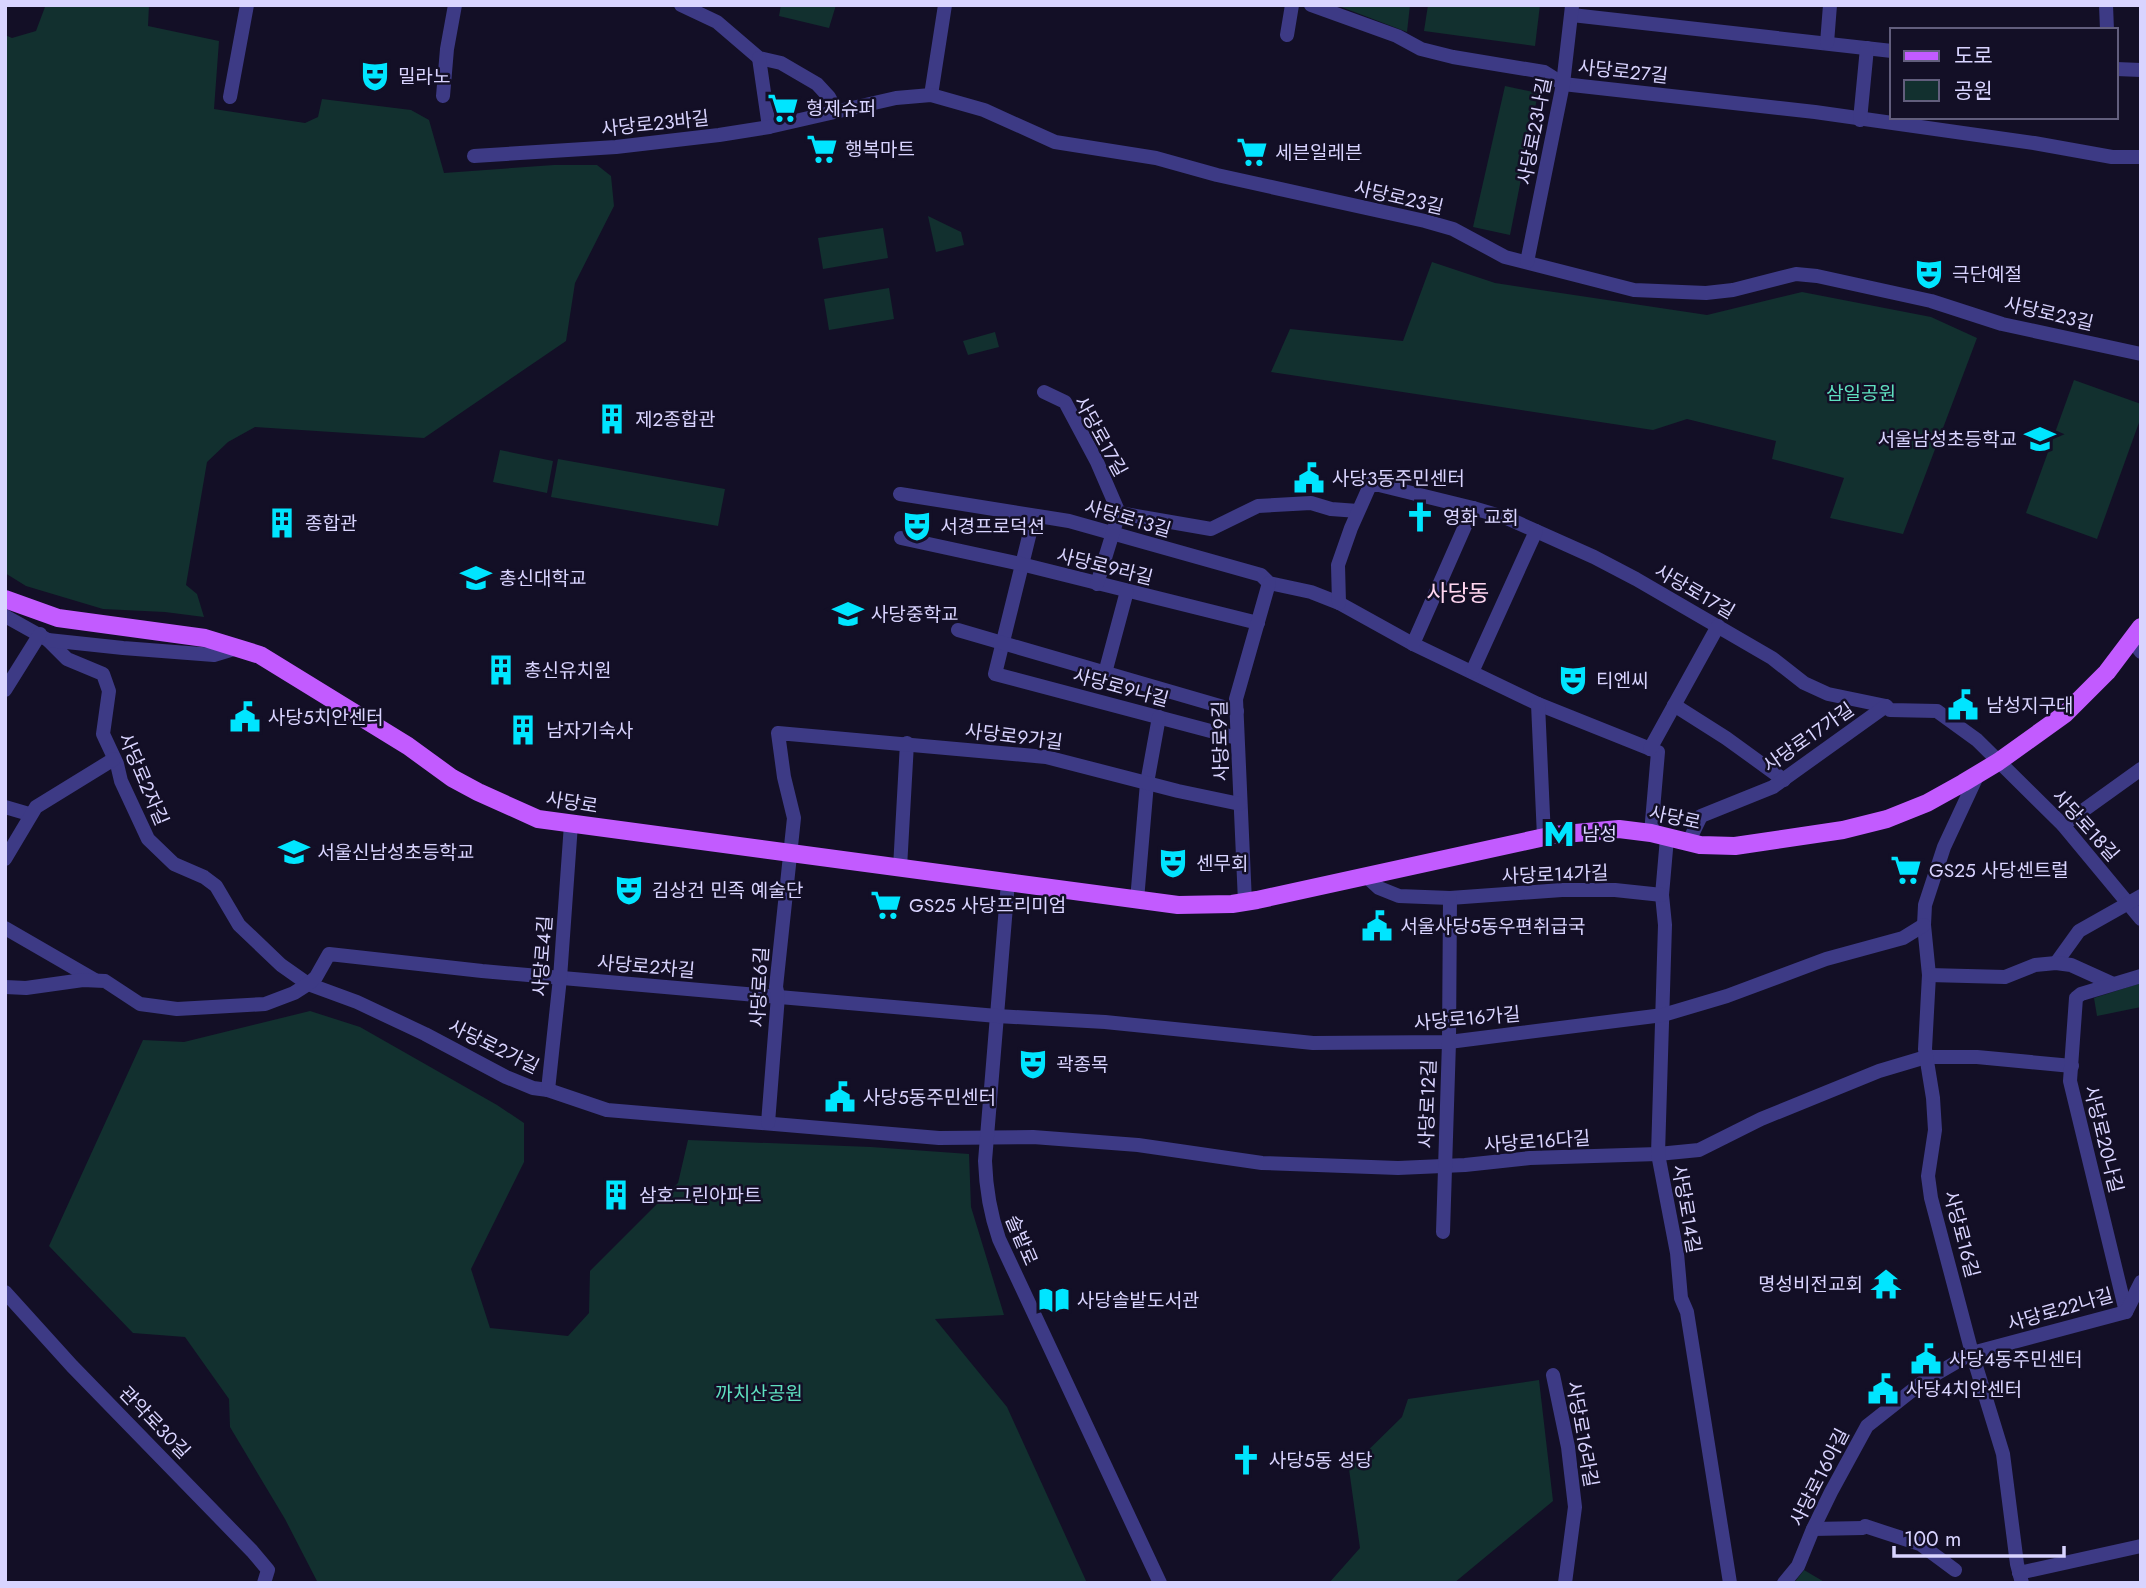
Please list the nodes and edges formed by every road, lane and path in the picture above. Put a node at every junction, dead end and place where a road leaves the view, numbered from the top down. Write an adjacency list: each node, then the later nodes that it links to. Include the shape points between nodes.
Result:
1 (247, 5): 21 (street)
2 (455, 5): 20 (street)
3 (681, 5): 15 (street, via 717,22)
4 (945, 5): 19 (street)
5 (1292, 5): 11 (street)
6 (1311, 5): 18 (street, 사당로27길, via 1422,49 1544,72)
7 (1830, 5): 12 (street)
8 (2106, 5): 10 (street)
9 (1572, 10): 12 (street); 18 (street, 사당로23나길)
10 (2107, 28)
11 (1287, 35)
12 (1827, 43): 13 (street)
13 (1867, 48): 14 (street); 23 (street)
14 (1890, 51)
15 (759, 58): 22 (street, via 781,63 817,84); 24 (street)
16 (2118, 69): 17 (street)
17 (2141, 70)
18 (1563, 84): 23 (street, 사당로27길); 27 (street, 사당로23나길)
19 (931, 94): 22 (street, 사당로23길); 27 (street, 사당로23길, via 984,110 1055,142 1156,158 1452,229 1505,257)
20 (443, 96)
21 (230, 97)
22 (837, 112): 24 (street, 사당로23바길)
23 (1860, 120): 26 (street, 사당로27길, via 2112,158)
24 (769, 127): 25 (street, 사당로23바길, via 616,148)
25 (474, 156)
26 (2141, 157)
27 (1527, 262): 28 (street, 사당로23길, via 1634,290 1706,293 1796,274 1817,276)
28 (2141, 354)
29 (1044, 392): 33 (street, 사당로17길, via 1065,402)
30 (900, 494): 34 (street, 사당로13길)
31 (1361, 506): 32 (street, 사당로17길, via 1371,483); 33 (street, via 1258,506 1211,529); 43 (street, via 1338,565)
32 (1473, 508): 35 (street, 사당로17길); 51 (street)
33 (1119, 513): 36 (street)
34 (1034, 516): 36 (street, 사당로13길); 38 (street)
35 (1536, 531): 46 (street, 사당로17길, via 1594,557); 53 (street)
36 (1111, 533): 39 (street, 사당로13길, via 1261,575); 40 (street)
37 (901, 538): 38 (street, 사당로9라길)
38 (1021, 564): 40 (street, 사당로9라길); 50 (street)
39 (1269, 583): 43 (street, 사당로13길); 45 (street, 사당로9길)
40 (1097, 584): 41 (street, 사당로9라길)
41 (1127, 591): 45 (street, 사당로9라길); 54 (street)
42 (5, 599): 52 (main road, 사당로, via 58,618 191,635)
43 (1339, 603): 51 (street, 사당로13길)
44 (5, 616): 48 (street, 사당로2자길)
45 (1258, 623): 59 (street, 사당로9길, via 1236,699)
46 (1718, 626): 57 (street); 58 (street, 사당로17길, via 1804,683 1828,694)
47 (957, 630): 50 (street)
48 (44, 637): 52 (street, via 214,655); 55 (street); 65 (street, 사당로2자길, via 67,659 103,674 109,691 103,734)
49 (2138, 639): 66 (main road, 사당로, via 2065,714)
50 (1003, 643): 54 (street); 60 (street, 사당로9나길, via 995,674)
51 (1413, 644): 53 (street, 사당로13길)
52 (237, 648): 74 (main road, 사당로, via 260,655 478,792 538,819)
53 (1472, 672): 56 (street, 사당로13길)
54 (1105, 673): 59 (street)
55 (5, 691)
56 (1538, 704): 64 (street, 사당로13길); 77 (street)
57 (1674, 705): 64 (street); 69 (street)
58 (1886, 706): 66 (street, 사당로17길, via 1890,710 1937,712 1977,740); 69 (street, 사당로17가길)
59 (1237, 711): 62 (street, 사당로9길)
60 (1159, 718): 62 (street, 사당로9나길); 70 (street)
61 (778, 733): 63 (street, 사당로9가길); 79 (street, 사당로6길, via 794,818)
62 (1237, 738): 71 (street, 사당로9길)
63 (907, 743): 70 (street, 사당로9가길, via 1046,757); 81 (street)
64 (1650, 749): 76 (street, via 1658,752)
65 (114, 759): 73 (street); 97 (street, 사당로2자길, via 155,848 174,864 216,886 239,925)
66 (1998, 762): 68 (main road, 사당로); 75 (street, 사당로18길)
67 (2141, 769): 75 (street)
68 (1978, 774): 78 (main road, 사당로, via 1927,803 1843,830 1735,846); 90 (street, 사당로16길, via 1944,847 1925,905)
69 (1784, 780): 78 (street, 사당로17가길, via 1701,816)
70 (1147, 783): 71 (street, 사당로9가길); 87 (street)
71 (1240, 804): 88 (street, 사당로9길)
72 (5, 807): 73 (street)
73 (29, 814): 80 (street)
74 (570, 824): 79 (main road, 사당로); 95 (street, 사당로4길)
75 (2063, 825): 86 (street, 사당로18길)
76 (1659, 836): 77 (main road, 사당로, via 1603,829); 78 (main road, 사당로); 84 (street, 사당로14길)
77 (1544, 837): 82 (main road, 사당로)
78 (1688, 843)
79 (789, 853): 81 (main road, 사당로); 100 (street, 사당로6길)
80 (5, 859)
81 (900, 868): 83 (main road, 사당로)
82 (1366, 876): 85 (street, via 1379,888 1399,896); 88 (main road, 사당로)
83 (1007, 882): 87 (main road, 사당로); 102 (street, 솔밭로)
84 (1662, 895): 85 (street, 사당로14가길, via 1562,890); 101 (street, 사당로14길)
85 (1450, 898): 103 (street, 사당로12길)
86 (2135, 899): 89 (street, 사당로18길); 92 (street, via 2079,932)
87 (1137, 900): 88 (main road, 사당로, via 1206,906)
88 (1245, 902)
89 (2141, 919)
90 (1924, 925): 93 (street, 사당로16길); 101 (street, 사당로16가길, via 1903,939 1826,959)
91 (5, 928): 96 (street)
92 (2056, 963): 93 (street, via 2035,965 2005,977); 98 (street)
93 (1929, 975): 104 (street, 사당로16길)
94 (2141, 976): 98 (street, 사당로20나길)
95 (560, 978): 97 (street, 사당로2차길, via 329,954); 100 (street, 사당로2차길); 106 (street, 사당로4길)
96 (96, 981): 97 (street, via 105,981 140,1004 177,1009 265,1004); 99 (street)
97 (308, 984): 106 (street, 사당로2가길, via 369,1007 506,1077)
98 (2113, 984): 105 (street, 사당로20나길, via 2076,999)
99 (5, 987)
100 (778, 996): 102 (street, 사당로2차길); 107 (street, 사당로6길)
101 (1663, 1015): 103 (street, 사당로16가길); 109 (street, 사당로14길)
102 (997, 1016): 103 (street, 사당로16가길, via 1313,1043); 108 (street, 솔밭로)
103 (1449, 1042): 110 (street, 사당로12길)
104 (1926, 1057): 105 (street, 사당로16다길); 109 (street, 사당로16다길, via 1761,1119 1699,1150); 115 (street, 사당로16길, via 1935,1130 1928,1176 1931,1198)
105 (2072, 1066): 114 (street, 사당로20나길, via 2070,1081 2077,1114)
106 (548, 1090): 107 (street, 사당로2가길, via 607,1110)
107 (768, 1124): 108 (street, 사당로2가길)
108 (986, 1139): 110 (street, 사당로16다길, via 1033,1137 1138,1145 1262,1163); 122 (street, 솔밭로, via 986,1190 999,1239)
109 (1658, 1154): 110 (street, 사당로16다길); 124 (street, 사당로14길)
110 (1444, 1166): 111 (street, 사당로12길)
111 (1443, 1233)
112 (2141, 1282): 114 (street, 사당로22나길)
113 (5, 1292): 121 (street, 관악로30길, via 252,1551 268,1570)
114 (2126, 1312): 115 (street, 사당로22나길)
115 (1972, 1353): 117 (street, 사당로16아길, via 1924,1381 1867,1426); 120 (street, 사당로16길, via 2003,1454)
116 (1553, 1375): 123 (street, 사당로16라길, via 1575,1507)
117 (1813, 1529): 119 (street, via 1864,1527 1920,1544); 125 (street, 사당로16아길, via 1798,1566)
118 (2141, 1546): 120 (street)
119 (1955, 1570)
120 (2020, 1578)
121 (264, 1583)
122 (1160, 1583)
123 (1565, 1583)
124 (1730, 1583)
125 (1784, 1583)

